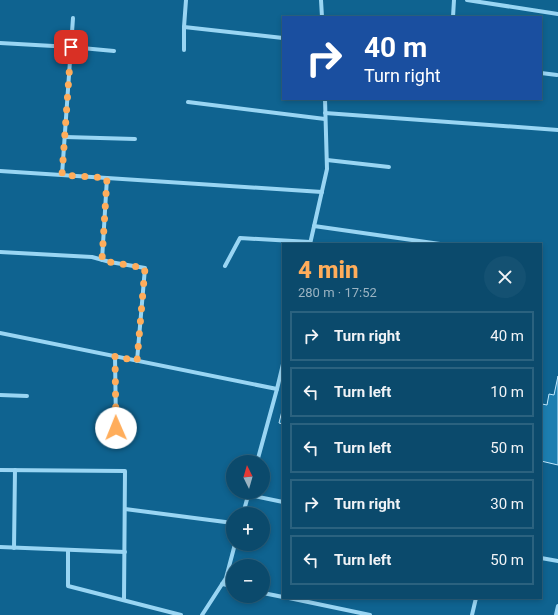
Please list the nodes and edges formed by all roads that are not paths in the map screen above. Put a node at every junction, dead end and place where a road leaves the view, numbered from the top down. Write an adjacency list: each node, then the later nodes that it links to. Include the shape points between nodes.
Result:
1 (186, 0): 9 (street)
2 (321, 0): 6 (street)
3 (454, 0): 7 (street)
4 (467, 0): 5 (street)
5 (558, 14)
6 (322, 16)
7 (453, 16)
8 (73, 18): 12 (street)
9 (184, 27): 10 (street); 13 (street)
10 (282, 38)
11 (0, 43): 12 (street)
12 (71, 47): 14 (street); 22 (street)
13 (184, 50)
14 (114, 51)
15 (542, 73): 16 (street)
16 (557, 75)
17 (325, 100): 19 (street)
18 (188, 102): 20 (street)
19 (325, 113): 20 (street); 21 (street)
20 (325, 119): 24 (street)
21 (558, 130)
22 (65, 137): 23 (street); 27 (street)
23 (135, 139)
24 (327, 160): 25 (street); 29 (street)
25 (389, 167)
26 (0, 171): 27 (street)
27 (62, 175): 28 (street)
28 (107, 178): 29 (street); 34 (street)
29 (322, 192): 30 (street)
30 (314, 226): 31 (street); 32 (street)
31 (310, 243): 35 (street, via 240,238)
32 (433, 243)
33 (0, 252): 34 (street, via 92,257)
34 (102, 260): 38 (street, via 145,268)
35 (225, 266)
36 (0, 333): 37 (street)
37 (115, 356): 38 (street); 43 (street)
38 (137, 361): 40 (street)
39 (282, 368): 40 (street)
40 (277, 389): 44 (street)
41 (0, 395): 42 (street)
42 (27, 396)
43 (116, 428)
44 (260, 455)
45 (0, 470): 46 (street)
46 (16, 470): 49 (street, via 125,471); 52 (street)
47 (270, 499): 48 (street)
48 (282, 502)
49 (125, 509): 50 (street); 55 (street)
50 (226, 522)
51 (0, 547): 52 (street)
52 (14, 548): 53 (street)
53 (68, 550): 55 (street); 64 (street, via 68,586)
54 (233, 551): 58 (street)
55 (125, 552): 64 (street)
56 (542, 558): 57 (street)
57 (558, 561)
58 (222, 584): 59 (street); 67 (street)
59 (226, 585)
60 (270, 594): 61 (street)
61 (282, 597)
62 (294, 599): 68 (street)
63 (476, 599): 69 (street)
64 (124, 600): 66 (street)
65 (558, 606): 70 (street)
66 (181, 615)
67 (202, 615)
68 (370, 615)
69 (472, 615)
70 (556, 615)

